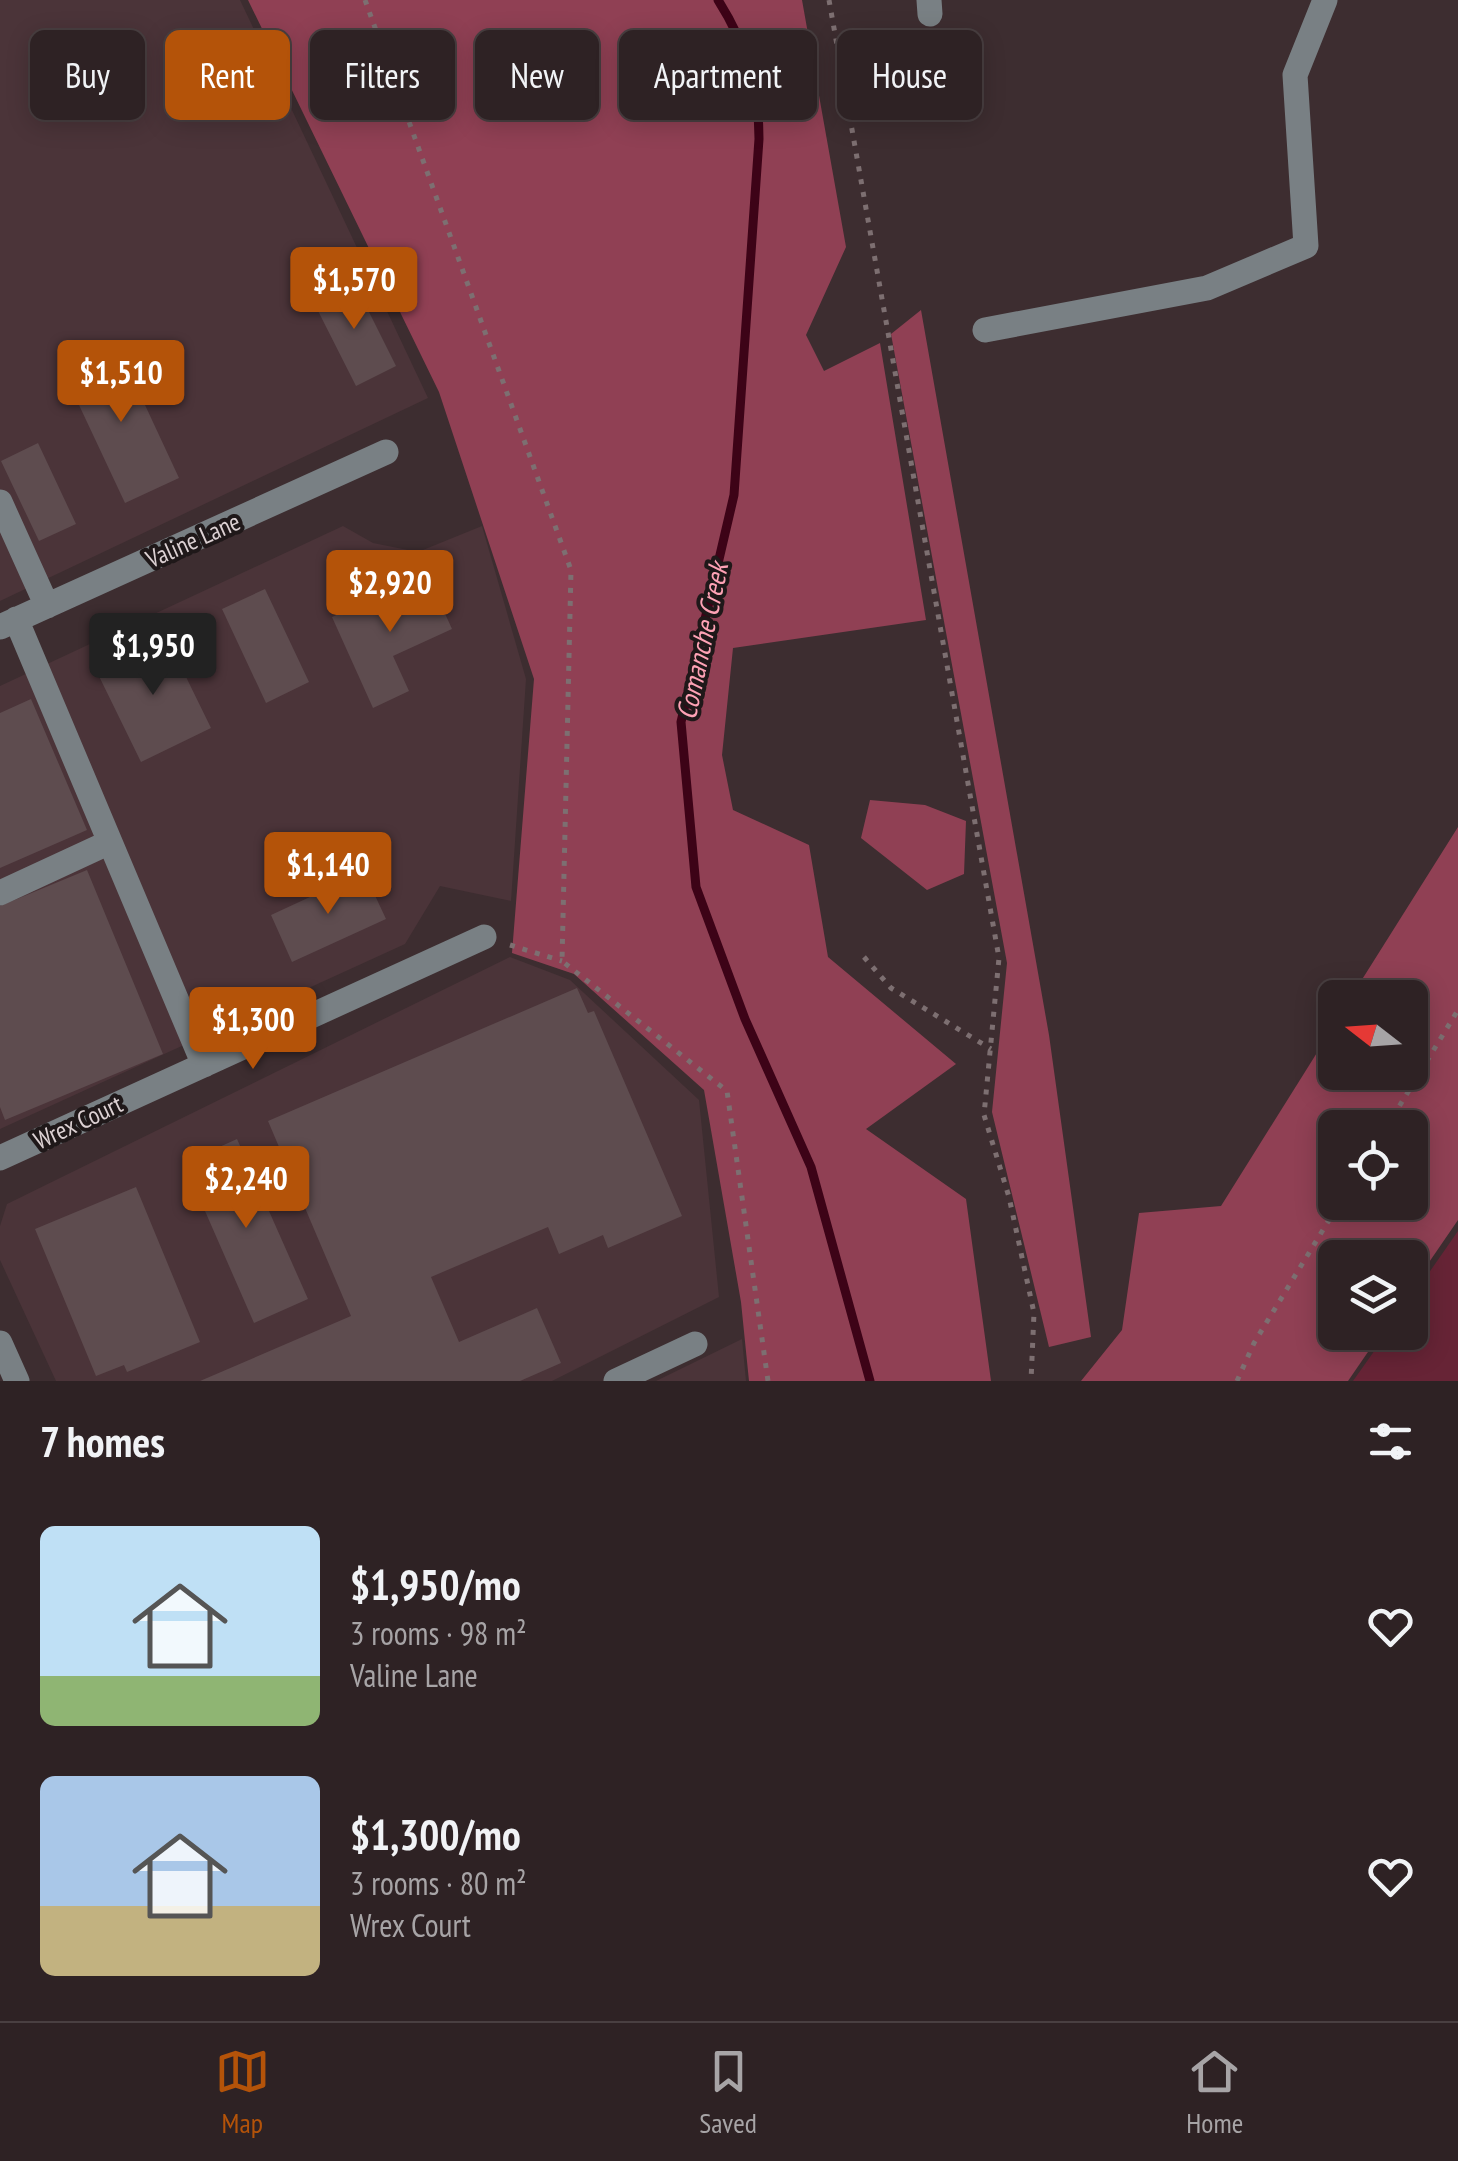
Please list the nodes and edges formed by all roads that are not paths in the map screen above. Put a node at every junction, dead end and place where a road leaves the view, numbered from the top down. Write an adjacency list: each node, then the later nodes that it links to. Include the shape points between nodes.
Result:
1 (1325, 0): 2 (street, via 1295,75 1306,246 1206,288)
2 (984, 330)
3 (386, 452): 5 (street, Valine Lane)
4 (0, 502): 5 (street)
5 (47, 606): 6 (street, Valine Lane)
6 (8, 623): 7 (street)
7 (110, 842): 8 (street); 10 (street)
8 (0, 893)
9 (484, 937): 10 (street, Wrex Court)
10 (204, 1065): 11 (street, Wrex Court)
11 (0, 1158)
12 (0, 1343): 14 (street)
13 (696, 1344): 15 (street)
14 (18, 1381)
15 (616, 1381)

